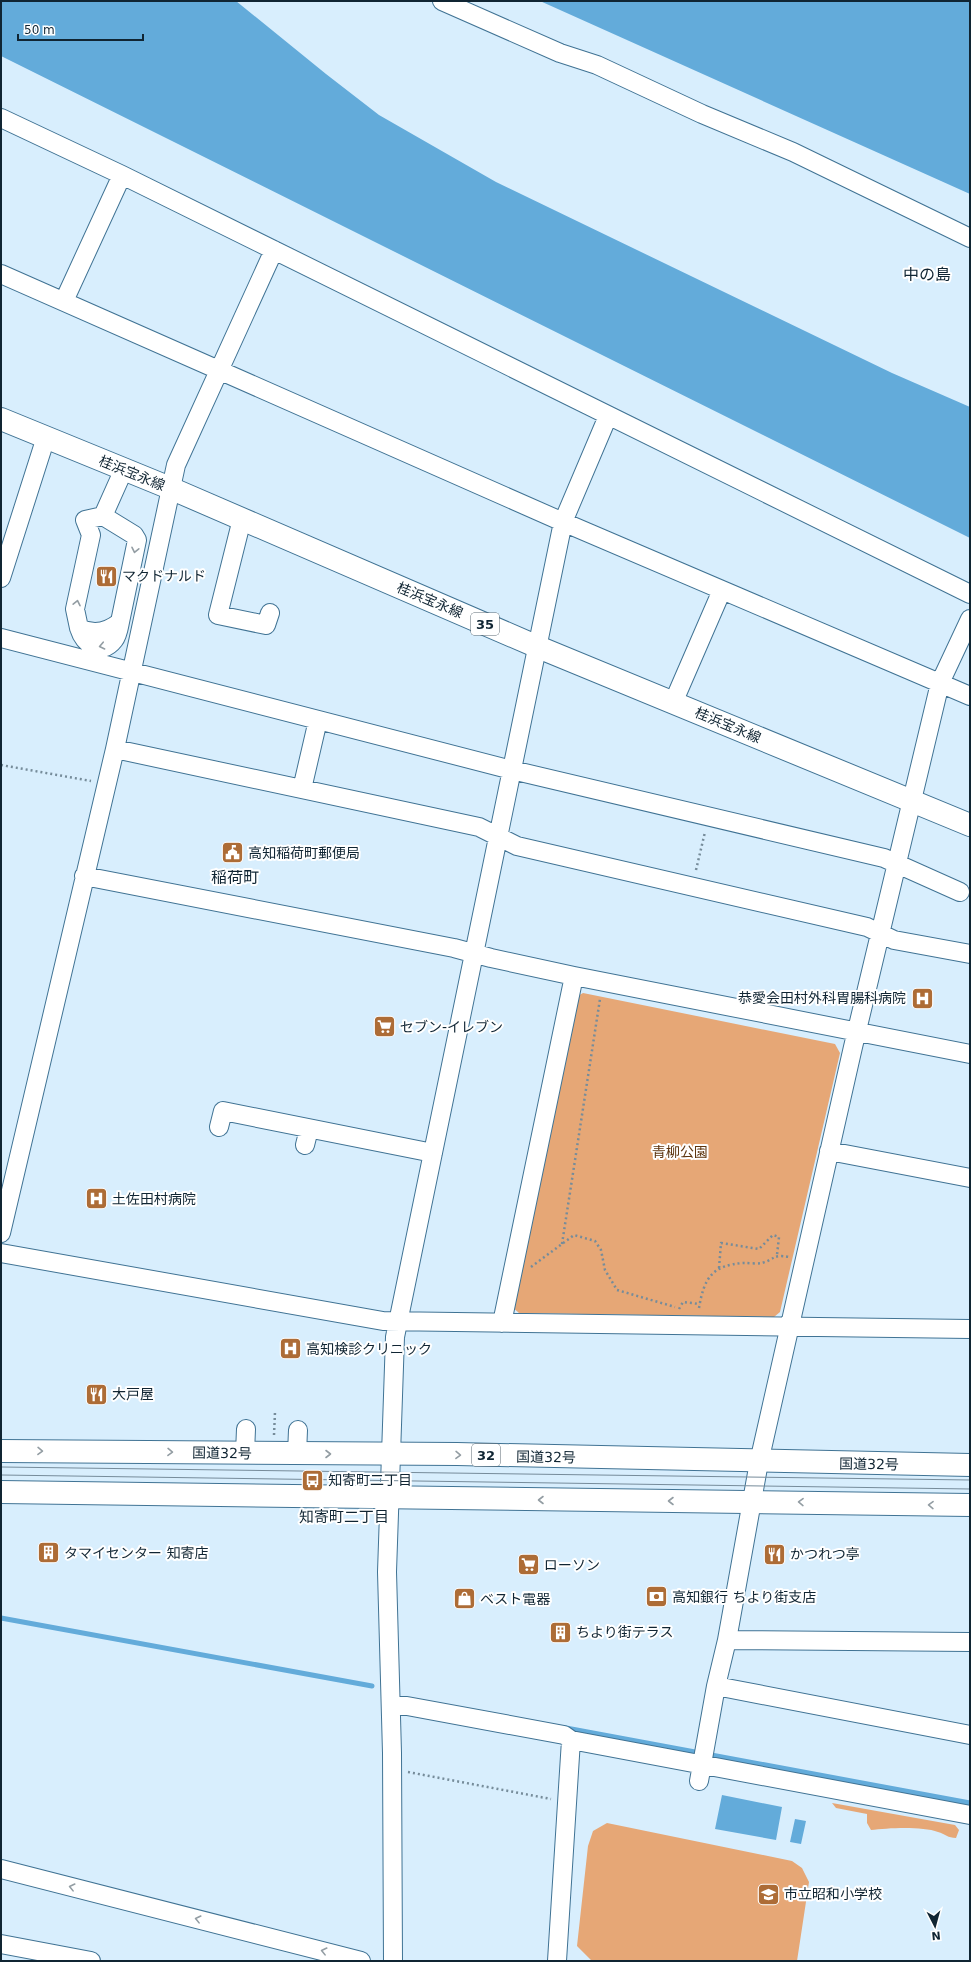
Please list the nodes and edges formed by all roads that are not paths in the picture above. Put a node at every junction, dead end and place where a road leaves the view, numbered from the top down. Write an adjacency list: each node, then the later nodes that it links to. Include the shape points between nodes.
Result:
1 (442, 1): 4 (street, via 560,53 597,65 702,114 793,152)
2 (1, 118): 3 (street)
3 (122, 175): 5 (street); 7 (street)
4 (970, 238)
5 (274, 250): 8 (street); 9 (street)
6 (1, 274): 7 (street)
7 (64, 301): 8 (street)
8 (219, 370): 13 (street, via 176,465); 16 (street)
9 (608, 416): 16 (street); 19 (street)
10 (1, 419): 11 (main road, 桂浜宝永線 / 35)
11 (46, 437): 12 (main road, 桂浜宝永線 / 35); 17 (street)
12 (124, 469): 13 (main road, 桂浜宝永線 / 35); 14 (street)
13 (170, 488): 15 (main road, 桂浜宝永線 / 35); 24 (street)
14 (103, 516): 14 (street, one-way to 14, via 134,535 137,540 120,622 105,631 90,632 79,628 75,610 91,535 85,520)
15 (242, 519): 20 (street, via 218,615 266,625); 23 (main road, 桂浜宝永線 / 35)
16 (562, 522): 18 (street); 23 (street)
17 (1, 578)
18 (722, 590): 25 (street); 27 (street)
19 (970, 594)
20 (270, 613)
21 (970, 619): 25 (street)
22 (1, 638): 24 (street)
23 (538, 647): 27 (main road, 桂浜宝永線 / 35); 30 (street)
24 (132, 672): 28 (street); 29 (street)
25 (940, 683): 26 (street); 32 (street)
26 (970, 696)
27 (673, 703): 32 (main road, 桂浜宝永線 / 35)
28 (318, 720): 30 (street); 31 (street)
29 (115, 749): 31 (street); 36 (street)
30 (512, 770): 34 (street); 35 (street, via 884,858)
31 (302, 790): 34 (street, via 479,827)
32 (911, 801): 33 (main road, 桂浜宝永線 / 35); 35 (street)
33 (970, 826)
34 (499, 836): 38 (street, via 517,846 867,927); 39 (street)
35 (896, 864): 37 (street); 38 (street)
36 (84, 876): 39 (street, via 446,946); 48 (street)
37 (960, 892)
38 (880, 934): 40 (street, via 894,940); 42 (street)
39 (474, 954): 41 (street); 46 (street)
40 (970, 954)
41 (574, 976): 42 (street); 51 (street)
42 (856, 1031): 43 (street); 45 (street)
43 (970, 1054)
44 (219, 1126): 46 (street, via 223,1111 307,1137)
45 (829, 1151): 47 (street); 52 (street)
46 (433, 1153): 50 (street)
47 (970, 1178)
48 (1, 1233)
49 (1, 1253): 50 (street, via 289,1312)
50 (398, 1322): 51 (street); 59 (street)
51 (502, 1323): 52 (street)
52 (789, 1328): 53 (street); 60 (street)
53 (970, 1329)
54 (246, 1429): 57 (street)
55 (298, 1430): 58 (street)
56 (1, 1451): 57 (main road, 国道32号 / 32, one-way to 57)
57 (244, 1453): 58 (main road, 国道32号 / 32)
58 (297, 1454): 59 (main road, 国道32号 / 32, one-way to 59)
59 (391, 1455): 60 (main road, 国道32号 / 32, one-way to 60, via 457,1454); 63 (street)
60 (759, 1462): 61 (main road, 国道32号 / 32); 64 (street)
61 (970, 1465)
62 (1, 1492): 63 (main road)
63 (390, 1499): 64 (main road, one-way to 63); 69 (street, via 388,1572)
64 (752, 1502): 65 (main road, one-way to 64); 66 (street)
65 (970, 1505)
66 (727, 1640): 67 (street); 68 (street)
67 (970, 1642)
68 (716, 1686): 70 (street); 72 (street)
69 (391, 1706): 71 (street, via 407,1706 556,1733); 78 (street)
70 (970, 1736)
71 (571, 1740): 72 (street); 79 (street)
72 (700, 1773): 73 (street)
73 (970, 1815)
74 (1, 1869): 77 (street, one-way to 74)
75 (1, 1944): 76 (street)
76 (91, 1961)
77 (362, 1961)
78 (394, 1961)
79 (557, 1961)

